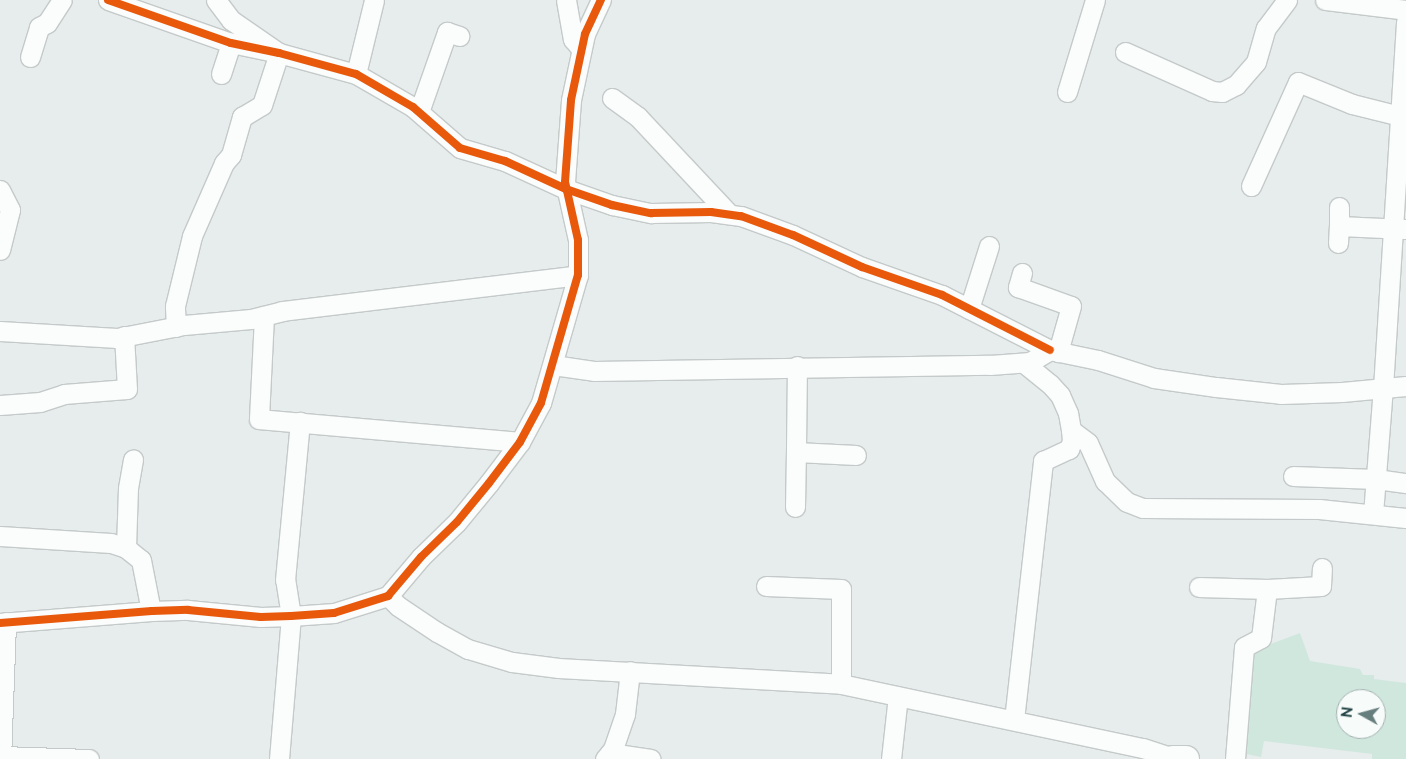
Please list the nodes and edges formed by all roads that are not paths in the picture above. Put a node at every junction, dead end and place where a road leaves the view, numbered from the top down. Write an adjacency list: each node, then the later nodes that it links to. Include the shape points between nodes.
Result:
1 (62, 0): 17 (street, via 47,23 39,27)
2 (108, 0): 13 (street)
3 (216, 0): 16 (street, via 231,20)
4 (374, 0): 19 (street)
5 (566, 0): 14 (street, via 573,39)
6 (601, 0): 14 (street, via 585,34)
7 (1095, 0): 20 (street)
8 (1287, 0): 15 (street, via 1266,28 1256,62 1236,85 1222,92 1212,91)
9 (1325, 0): 10 (street)
10 (1406, 10)
11 (1406, 22): 23 (street)
12 (459, 36): 22 (street, via 447,32)
13 (231, 43): 16 (street); 18 (street)
14 (582, 49): 26 (street, via 571,100)
15 (1125, 52)
16 (279, 53): 19 (street); 37 (street, via 262,106 242,117 231,155 224,163 192,236 175,306)
17 (30, 57)
18 (221, 74)
19 (356, 74): 22 (street)
20 (1067, 92)
21 (612, 98): 29 (street, via 638,118)
22 (419, 112): 26 (street, via 460,148 505,161)
23 (1400, 116): 24 (street); 25 (street, via 1352,104 1298,82)
24 (1401, 167): 30 (street)
25 (1250, 186)
26 (566, 189): 29 (street, via 612,205 651,213); 34 (street, via 578,240)
27 (0, 190): 32 (street, via 10,210)
28 (1339, 207): 30 (street, via 1338,235)
29 (729, 214): 35 (street, via 793,235 862,267 942,295)
30 (1400, 229): 45 (street)
31 (990, 246): 35 (street)
32 (0, 250)
33 (1022, 272): 40 (street, via 1018,287 1071,306)
34 (578, 275): 36 (street, via 282,311); 42 (street)
35 (969, 309): 40 (street)
36 (264, 316): 37 (street); 47 (street, via 259,418)
37 (176, 327): 39 (street)
38 (0, 331): 39 (street, via 108,338)
39 (124, 336): 46 (street, via 127,389 64,394 40,402)
40 (1054, 351): 41 (street); 45 (street, via 1098,360 1154,378 1216,387 1281,394)
41 (1024, 363): 43 (street); 48 (street, via 1060,395)
42 (553, 365): 43 (street, via 594,370); 49 (street, via 541,403)
43 (797, 366): 50 (street)
44 (1406, 386): 45 (street)
45 (1383, 388): 54 (street)
46 (0, 406)
47 (300, 422): 49 (street); 67 (street, via 285,580)
48 (1071, 430): 57 (street, via 1088,443 1105,481 1117,495 1143,508 1319,509); 72 (street, via 1069,449 1043,461)
49 (520, 442): 65 (street, via 457,522 421,556)
50 (796, 452): 51 (street); 56 (street)
51 (856, 455)
52 (133, 459): 60 (street, via 128,488)
53 (1292, 476): 54 (street)
54 (1376, 479): 55 (street); 57 (street)
55 (1406, 483)
56 (795, 507)
57 (1373, 514): 58 (street)
58 (1406, 518)
59 (0, 536): 60 (street, via 102,542)
60 (126, 548): 66 (street, via 141,560)
61 (1322, 568): 64 (street, via 1321,586)
62 (766, 586): 70 (street, via 841,588)
63 (1199, 587): 64 (street)
64 (1268, 589): 81 (street, via 1262,638 1244,647)
65 (388, 596): 67 (street, via 334,613); 69 (street, via 437,632 468,648 512,662)
66 (151, 611): 67 (street); 68 (street)
67 (291, 616): 77 (street)
68 (3, 622): 73 (street)
69 (630, 671): 70 (street); 74 (street, via 625,714)
70 (841, 684): 71 (street)
71 (898, 696): 72 (street); 79 (street)
72 (1014, 720): 80 (street, via 1143,748)
73 (1, 722): 75 (street)
74 (608, 756): 78 (street)
75 (2, 758): 76 (street)
76 (89, 759)
77 (279, 759)
78 (651, 759)
79 (890, 759)
80 (1178, 759)
81 (1235, 759)

